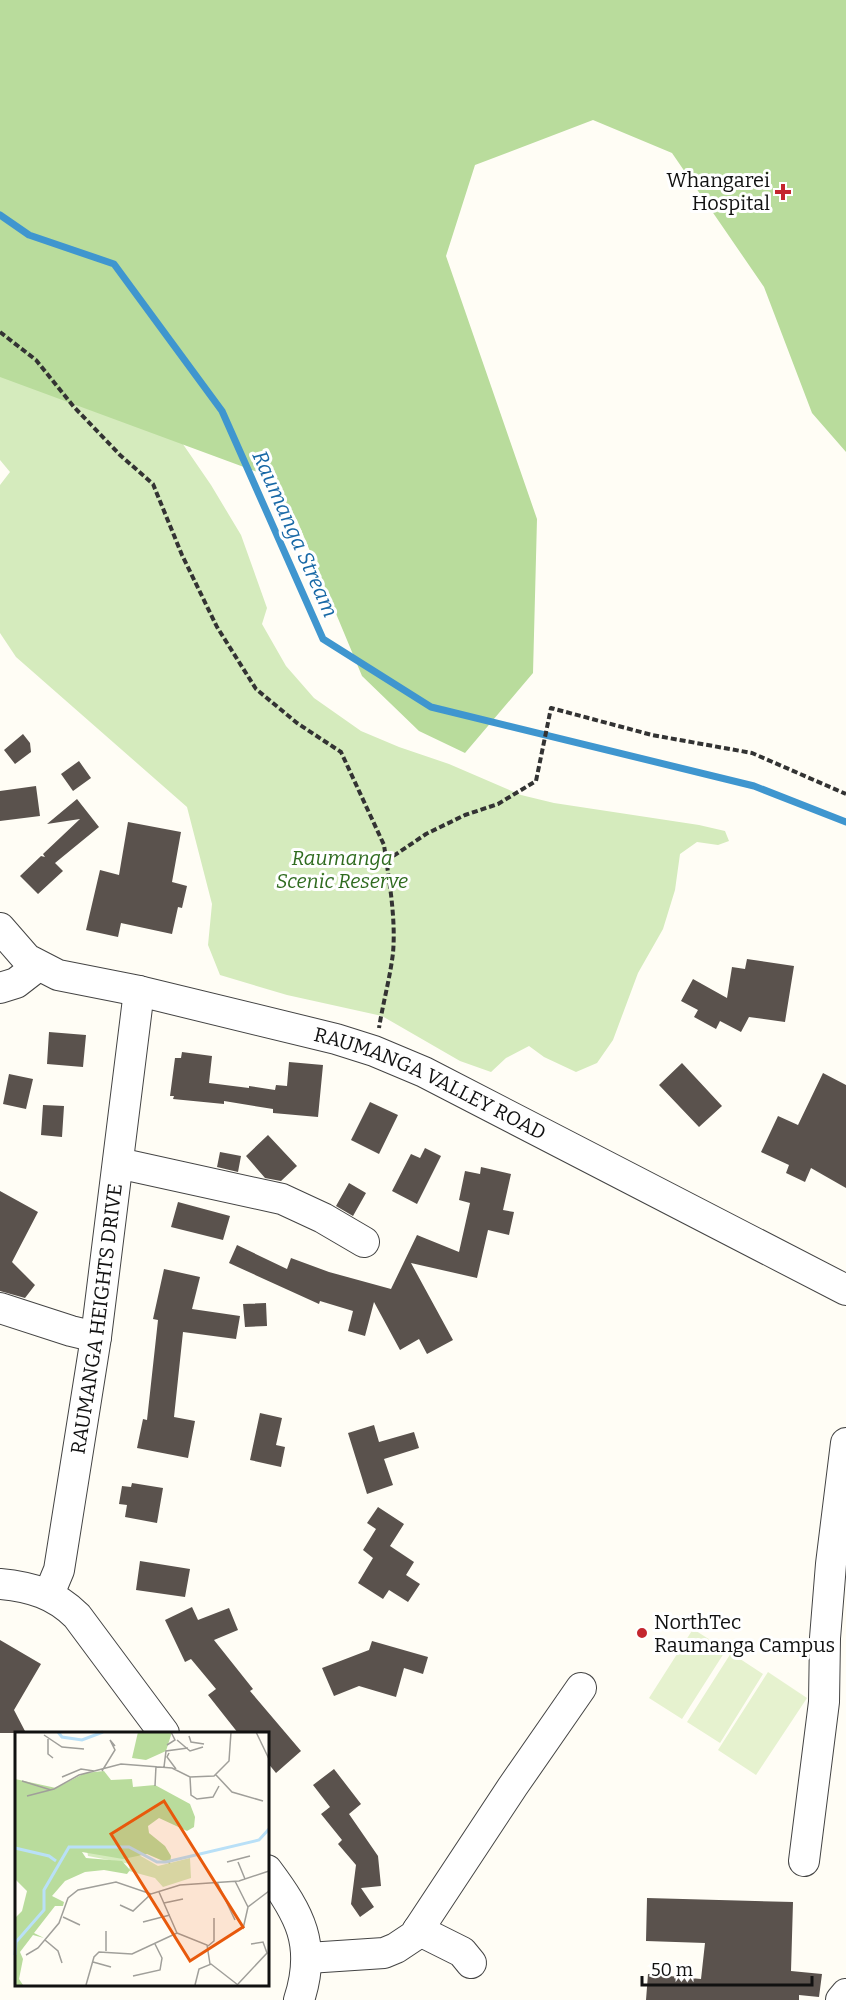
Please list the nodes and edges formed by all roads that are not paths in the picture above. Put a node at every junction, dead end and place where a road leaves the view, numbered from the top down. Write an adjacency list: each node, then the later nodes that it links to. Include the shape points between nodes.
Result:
1 (0, 928): 2 (street, RAUMANGA VALLEY ROAD)
2 (38, 966): 3 (street, via 16,983); 4 (street, RAUMANGA VALLEY ROAD, via 58,975)
3 (0, 988)
4 (139, 991): 5 (street, RAUMANGA HEIGHTS DRIVE); 7 (street, RAUMANGA VALLEY ROAD, via 336,1039 424,1072)
5 (118, 1163): 6 (street, via 282,1200); 9 (street, RAUMANGA HEIGHTS DRIVE)
6 (364, 1242)
7 (846, 1290)
8 (0, 1308): 9 (street)
9 (96, 1336): 12 (street, RAUMANGA HEIGHTS DRIVE, via 60,1570)
10 (846, 1443): 15 (street, via 831,1564 824,1702)
11 (0, 1584): 12 (street)
12 (49, 1594): 14 (street, via 77,1616)
13 (581, 1688): 17 (street)
14 (163, 1732)
15 (804, 1861)
16 (268, 1871): 18 (street, via 293,1906)
17 (418, 1930): 18 (street, via 384,1953); 19 (street, via 462,1952)
18 (308, 1958): 21 (street)
19 (471, 1963)
20 (846, 1994): 22 (street)
21 (299, 2000)
22 (841, 2000)

